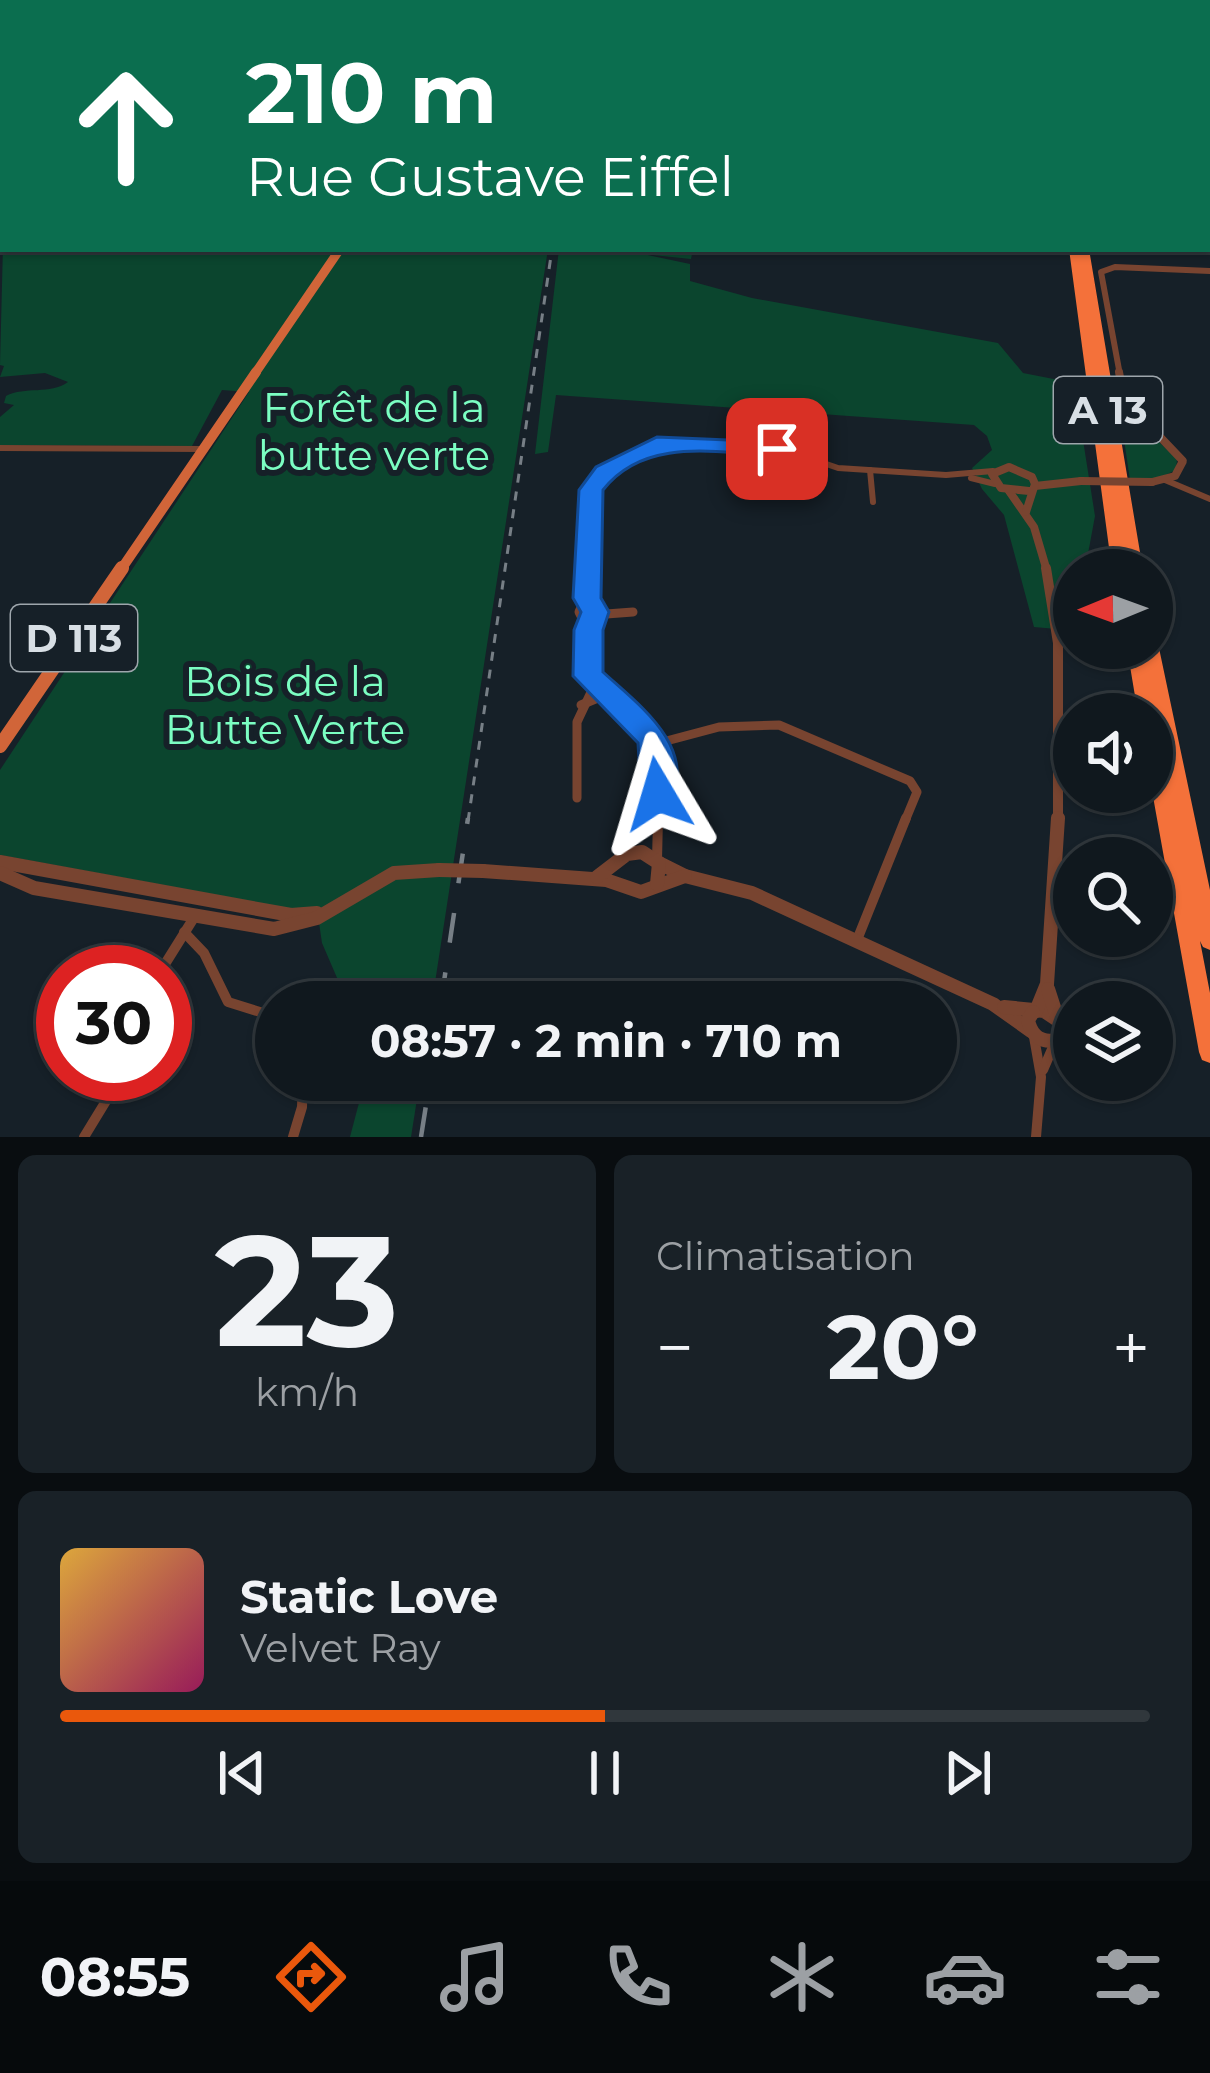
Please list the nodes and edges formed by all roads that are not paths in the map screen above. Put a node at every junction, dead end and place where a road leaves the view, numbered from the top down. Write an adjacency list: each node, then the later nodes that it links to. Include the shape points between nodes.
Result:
1 (338, 252): 6 (main road, D 113)
2 (1074, 252): 19 (highway, A 13)
3 (1084, 252): 20 (highway, A 13)
4 (1210, 271): 11 (street, via 1101,272 1124,399 1183,461)
5 (0, 448): 6 (street)
6 (202, 449): 28 (main road, D 113)
7 (870, 470): 10 (street); 17 (street); 21 (street, via 777,449 668,441 645,449 604,472 591,490)
8 (993, 471): 9 (street); 10 (street); 13 (street)
9 (1027, 472): 12 (street); 14 (street)
10 (946, 475): 13 (street)
11 (1165, 480): 12 (street, bridge); 16 (street)
12 (1067, 481): 14 (street)
13 (995, 484): 15 (street)
14 (1032, 489): 15 (street); 18 (street)
15 (1009, 491): 18 (street)
16 (1210, 499)
17 (873, 502)
18 (1026, 513): 51 (street, via 1059,651)
19 (1117, 549)
20 (1132, 549)
21 (587, 612): 22 (street); 24 (street)
22 (633, 612)
23 (1155, 669): 49 (highway)
24 (594, 686): 25 (street); 26 (street)
25 (605, 695): 26 (street); 27 (street)
26 (581, 705): 29 (street)
27 (655, 744): 31 (street); 48 (street, via 719,727 779,725 910,781 914,799)
28 (0, 746)
29 (577, 797)
30 (1165, 813): 60 (highway)
31 (656, 829): 32 (street); 34 (street)
32 (634, 852): 34 (street); 35 (street)
33 (0, 862): 36 (street)
34 (658, 862): 37 (street); 42 (street)
35 (617, 864): 40 (street); 41 (street)
36 (23, 869): 38 (street); 39 (street)
37 (685, 876): 42 (street); 48 (street, via 741,888)
38 (6, 877): 43 (street)
39 (70, 877): 43 (street); 44 (street)
40 (590, 879): 41 (street); 45 (street, bridge, via 394,873)
41 (621, 884): 42 (street, via 640,892)
42 (656, 884)
43 (61, 892): 46 (street)
44 (205, 899): 45 (street, via 291,915); 46 (street)
45 (328, 910): 46 (street, via 274,929)
46 (194, 917): 47 (street)
47 (184, 932): 50 (street); 54 (street, via 204,952 228,1002)
48 (857, 940): 52 (street)
49 (1210, 940)
50 (176, 945)
51 (1047, 984): 53 (street); 55 (street)
52 (993, 1004): 55 (street); 57 (street)
53 (1053, 1006)
54 (255, 1011)
55 (1034, 1011): 56 (street); 57 (street)
56 (1053, 1017)
57 (1032, 1032): 58 (street); 61 (street)
58 (1053, 1040)
59 (1053, 1047): 61 (street)
60 (1210, 1052)
61 (1041, 1077): 66 (street)
62 (106, 1101): 64 (street)
63 (302, 1101): 65 (street)
64 (84, 1137)
65 (293, 1137)
66 (1036, 1137)

